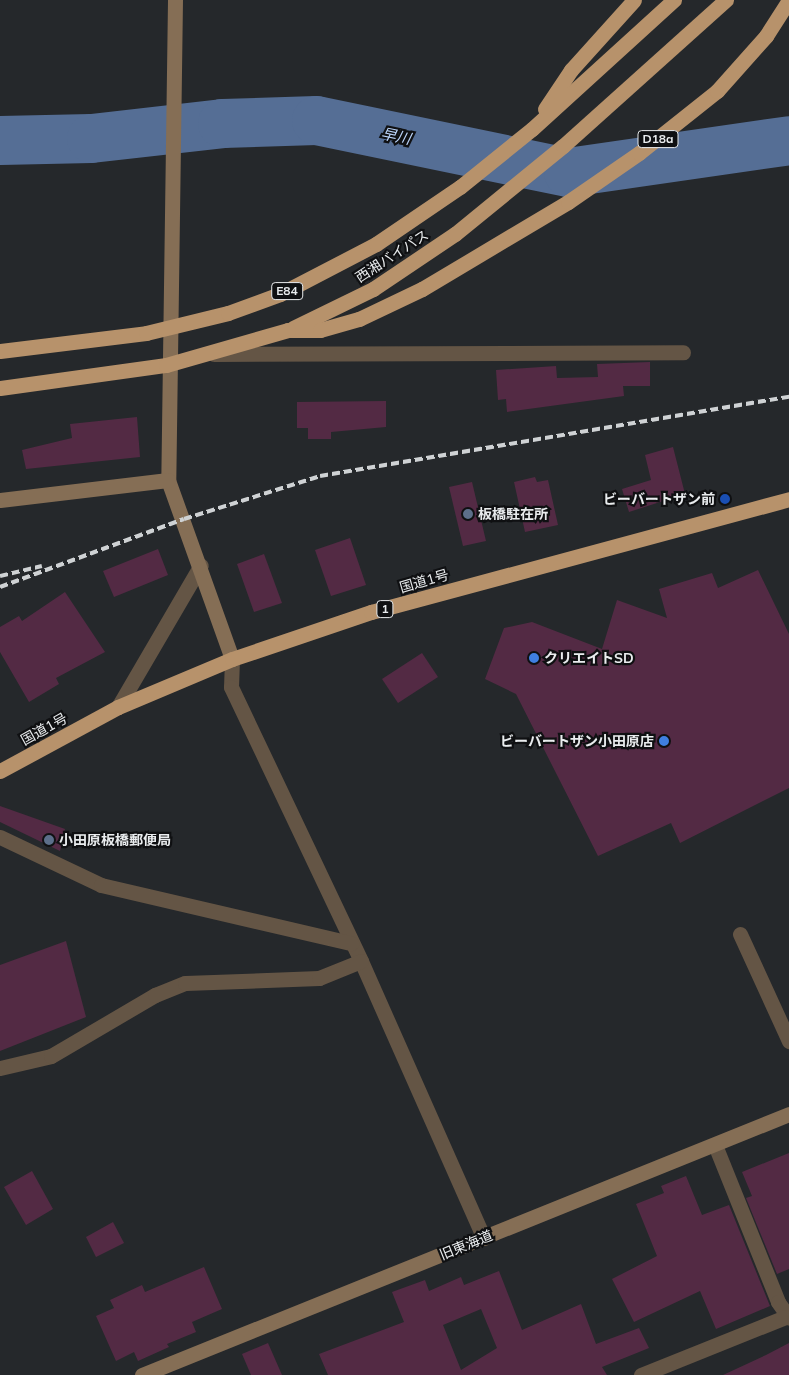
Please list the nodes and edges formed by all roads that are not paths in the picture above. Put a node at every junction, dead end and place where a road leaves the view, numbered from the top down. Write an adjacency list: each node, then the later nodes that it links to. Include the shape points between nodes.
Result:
1 (175, 0): 10 (street)
2 (634, 0): 6 (highway, via 571,70)
3 (674, 0): 6 (highway, 西湘バイパス / E84)
4 (726, 0): 7 (highway, 西湘バイパス, via 563,146 455,234 373,289)
5 (789, 0): 7 (highway, D18a, via 766,36 717,91 639,153 568,202 422,289 368,314 320,330)
6 (532, 129): 8 (highway, 西湘バイパス / E84, bridge, via 460,187 376,244 280,294 228,313 146,334)
7 (288, 330): 11 (highway, 西湘バイパス, bridge, via 166,365)
8 (0, 352)
9 (683, 352): 10 (street)
10 (170, 355): 12 (street)
11 (0, 388)
12 (168, 480): 14 (street); 15 (street)
13 (789, 498): 16 (highway, 国道1号 / 1, via 371,612)
14 (0, 500)
15 (201, 565): 16 (street); 17 (street)
16 (232, 659): 17 (highway, 国道1号 / 1); 21 (street, via 231,687)
17 (118, 707): 18 (highway, 国道1号 / 1)
18 (0, 771)
19 (0, 837): 21 (street, via 101,885)
20 (740, 934): 23 (street)
21 (351, 942): 22 (street)
22 (361, 961): 24 (street, via 319,978 185,983 155,995 51,1056); 27 (street)
23 (789, 1041)
24 (0, 1068)
25 (789, 1114): 26 (street, 旧東海道)
26 (715, 1145): 27 (street, 旧東海道); 28 (street)
27 (484, 1238): 29 (street, 旧東海道)
28 (787, 1318): 30 (street)
29 (142, 1375)
30 (641, 1375)

